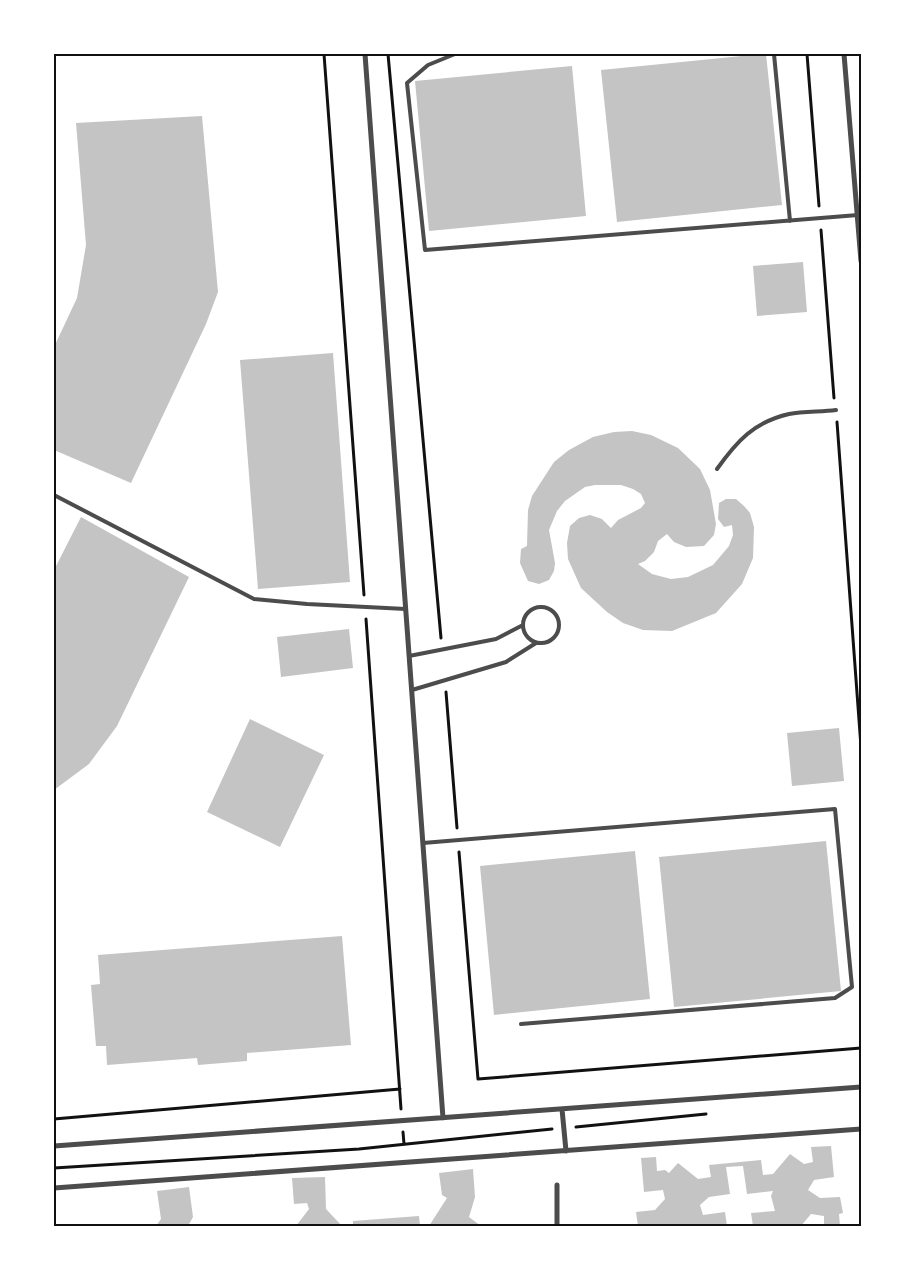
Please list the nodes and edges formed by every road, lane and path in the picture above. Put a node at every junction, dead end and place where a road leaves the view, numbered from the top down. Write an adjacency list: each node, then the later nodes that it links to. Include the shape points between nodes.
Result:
1 (365, 54): 12 (street)
2 (388, 54): 15 (path)
3 (455, 54): 7 (lane, via 428,65 408,84 425,250)
4 (774, 54): 7 (lane)
5 (844, 54): 6 (street)
6 (858, 215): 7 (lane); 8 (street)
7 (790, 221)
8 (861, 260)
9 (836, 410): 10 (lane, via 790,414 764,422 739,439)
10 (716, 469)
11 (54, 495): 12 (lane, via 254,598)
12 (406, 609): 16 (street)
13 (523, 625): 14 (lane, via 527,636); 14 (lane, via 526,614 531,610 542,607 553,612 559,622 557,634 548,642); 15 (lane, via 496,639)
14 (536, 643): 17 (lane, via 506,662)
15 (442, 648): 16 (lane)
16 (409, 656): 18 (street)
17 (445, 680): 18 (lane); 19 (path)
18 (412, 690): 20 (street)
19 (458, 840): 20 (lane); 21 (lane, via 835,809 852,987 836,998); 22 (path, via 478,1079)
20 (423, 844): 27 (street)
21 (521, 1024)
22 (861, 1048)
23 (861, 1087): 25 (street)
24 (400, 1089): 28 (path)
25 (562, 1109): 27 (street); 33 (street)
26 (712, 1114): 29 (path)
27 (444, 1118): 32 (street)
28 (54, 1119)
29 (573, 1127)
30 (553, 1129): 34 (path, via 359,1148)
31 (861, 1129): 33 (street)
32 (54, 1146)
33 (566, 1151): 36 (street)
34 (54, 1168)
35 (556, 1185): 37 (street)
36 (54, 1188)
37 (557, 1226)

